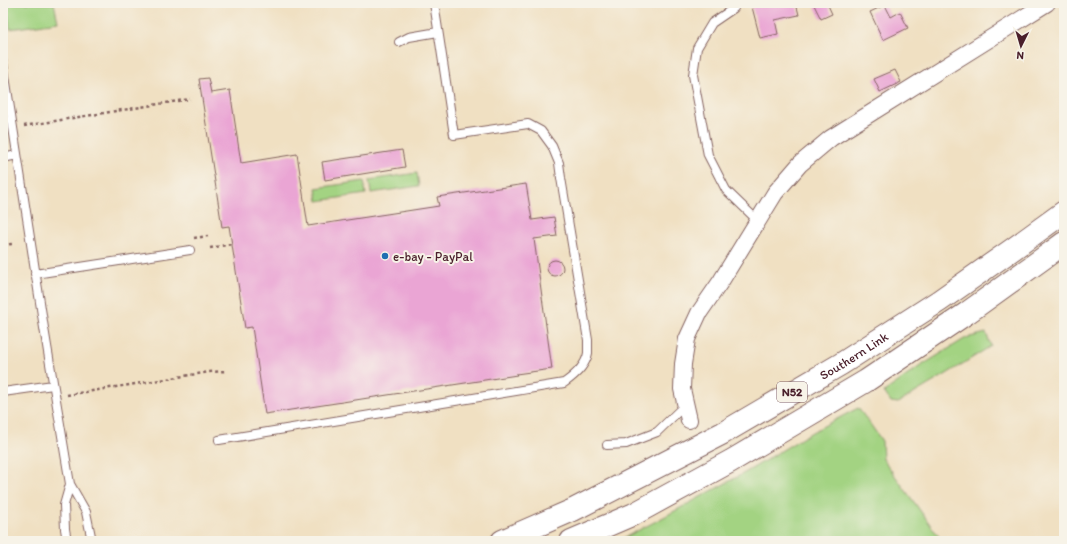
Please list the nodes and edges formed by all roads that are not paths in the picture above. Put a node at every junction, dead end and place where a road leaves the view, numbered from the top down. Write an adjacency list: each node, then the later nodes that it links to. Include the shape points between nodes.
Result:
1 (434, 3): 4 (lane)
2 (1048, 3): 10 (street, via 831,138 800,164 775,193)
3 (734, 8): 10 (lane, via 712,22 697,48 693,76 708,155 726,190)
4 (438, 32): 5 (lane, via 409,37); 17 (lane, via 454,135 528,124 541,131 552,146 561,178 588,340 588,355 574,375 564,383)
5 (399, 42)
6 (3, 63): 7 (lane)
7 (17, 155): 8 (lane); 13 (lane)
8 (3, 158)
9 (1064, 212): 22 (main road, Southern Link / N52, via 939,301 723,433 574,510)
10 (758, 221): 16 (street, via 722,281 699,313 687,339 682,389)
11 (1064, 243): 23 (main road, Southern Link / N52, via 866,381 732,461 634,514)
12 (190, 250): 13 (lane)
13 (35, 274): 14 (lane)
14 (53, 385): 15 (lane); 19 (lane)
15 (3, 392)
16 (687, 412): 18 (lane, via 657,432 626,444)
17 (219, 440)
18 (607, 445)
19 (70, 484): 20 (lane, via 64,505); 21 (lane, via 86,512)
20 (67, 541)
21 (92, 541)
22 (502, 541)
23 (571, 541)

